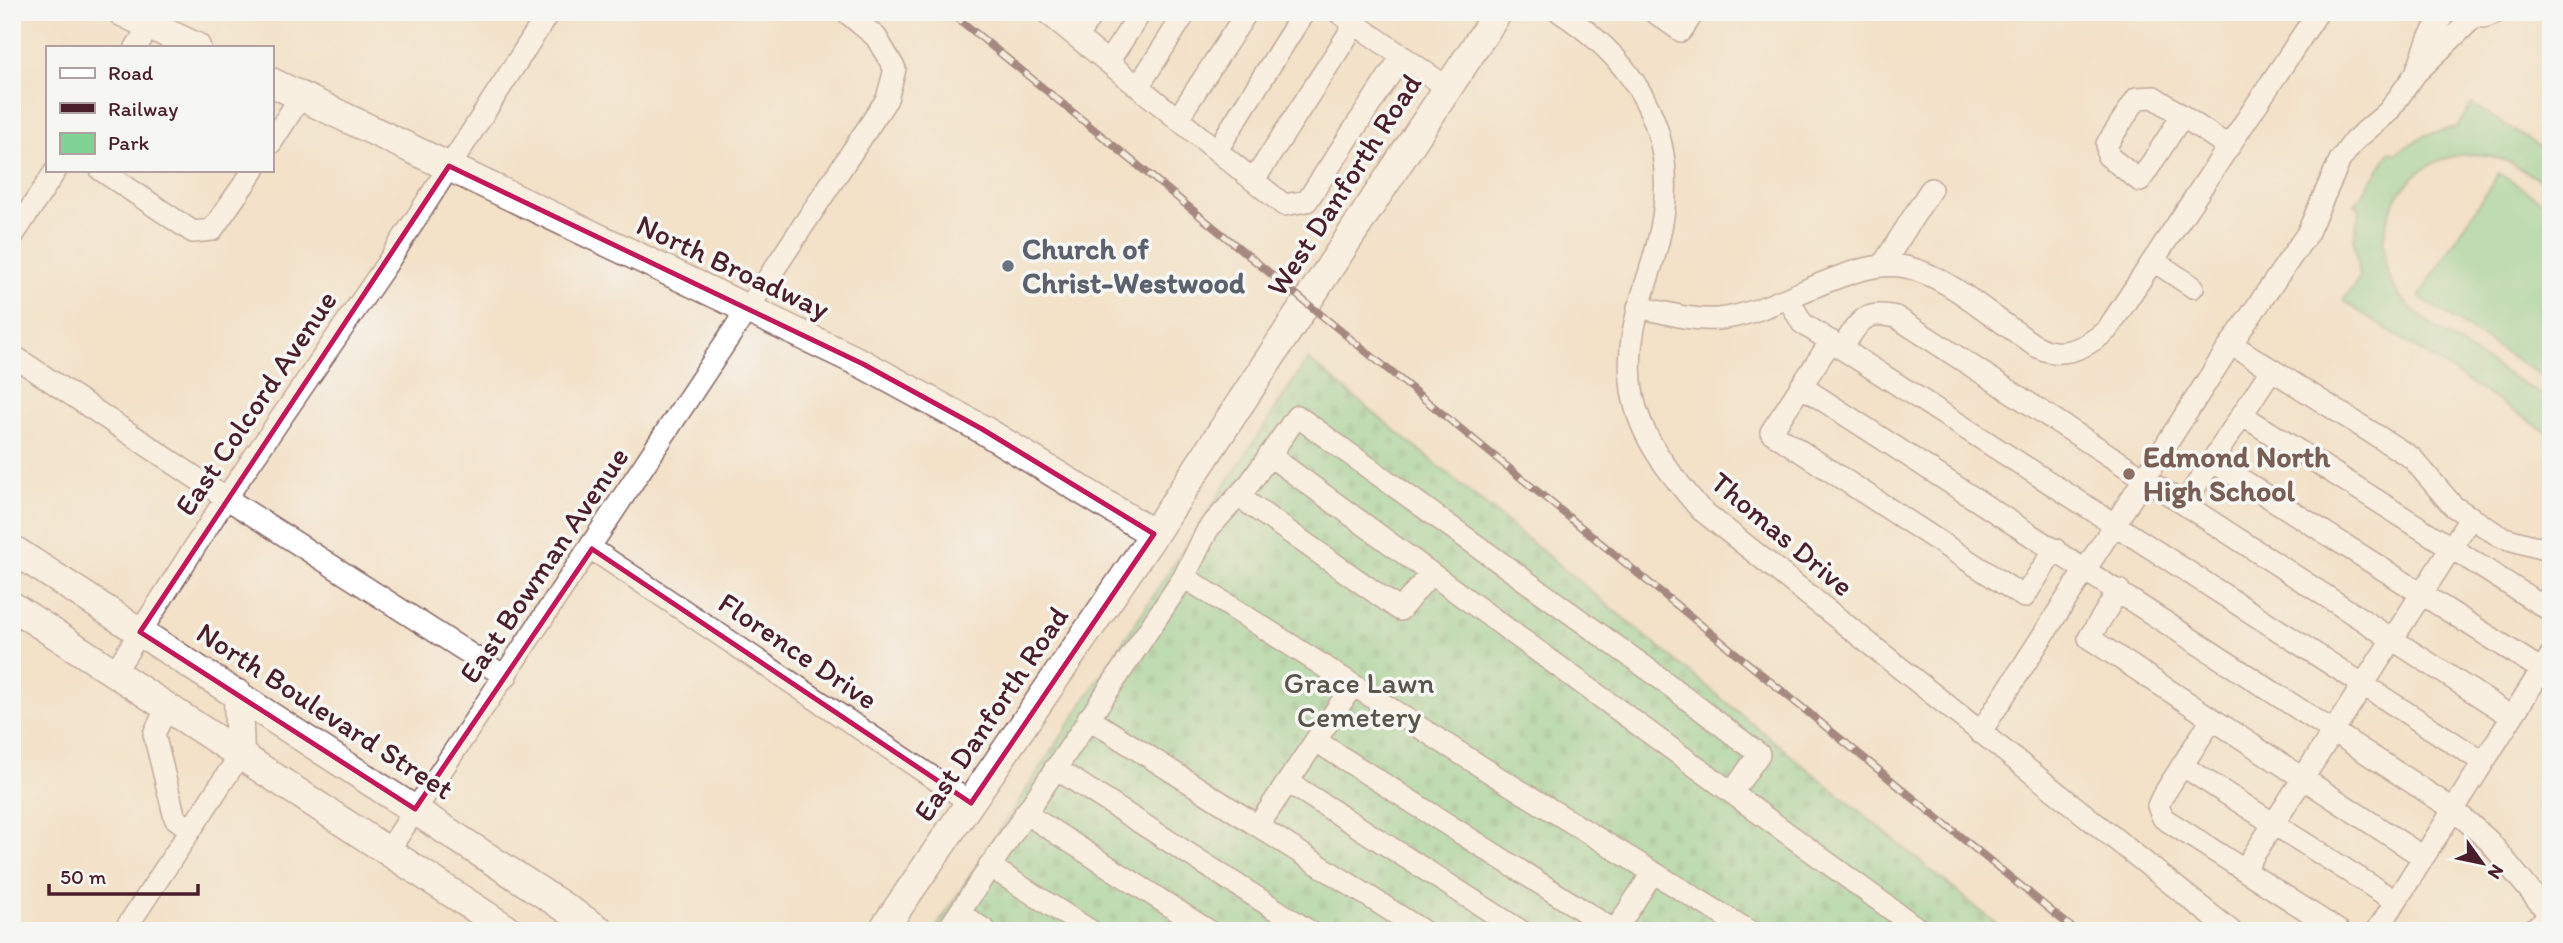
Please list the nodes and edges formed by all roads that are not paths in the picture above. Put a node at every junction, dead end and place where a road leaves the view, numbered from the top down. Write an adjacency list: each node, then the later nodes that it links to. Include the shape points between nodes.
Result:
1 (122, 12): 19 (main road)
2 (550, 12): 34 (street, East Colcord Avenue)
3 (846, 12): 46 (street, East Bowman Avenue, via 876,37 895,69 887,99)
4 (1046, 12): 20 (street)
5 (1093, 12): 20 (street)
6 (1141, 12): 23 (street)
7 (1186, 12): 26 (street)
8 (1247, 12): 30 (street)
9 (1304, 12): 33 (street)
10 (1560, 12): 45 (street, Thomas Drive, via 1592,33 1625,69 1645,99 1660,136 1667,170 1666,205)
11 (1654, 12): 12 (street, via 1681,31)
12 (1694, 12)
13 (2318, 12): 32 (street)
14 (2445, 12): 24 (street)
15 (2497, 12): 16 (street)
16 (2470, 14): 24 (street)
17 (1490, 15): 27 (main road, West Danforth Road)
18 (1347, 18): 22 (street); 38 (street)
19 (149, 28): 21 (main road)
20 (1077, 37): 23 (street)
21 (194, 46)
22 (1402, 56): 27 (street); 38 (street, via 1307,201 1284,205)
23 (1108, 62): 26 (street)
24 (2416, 73): 48 (street, via 2388,112 2354,141 2340,160 2317,217)
25 (273, 83): 28 (main road, North Broadway)
26 (1138, 87): 30 (street)
27 (1448, 88): 61 (main road, West Danforth Road)
28 (301, 96): 31 (street); 34 (main road, North Broadway)
29 (2182, 116): 32 (street)
30 (1178, 118): 33 (street)
31 (273, 140)
32 (2229, 147): 41 (street)
33 (1217, 150): 38 (street)
34 (449, 166): 46 (main road, North Broadway); 57 (street, East Colcord Avenue)
35 (55, 172): 40 (street)
36 (104, 172): 37 (street, via 194,232 212,230)
37 (253, 172)
38 (1254, 180)
39 (1931, 189): 42 (street)
40 (12, 237)
41 (2154, 261): 42 (street, via 2107,330 2092,342 2053,352 1933,278 1906,267); 43 (street)
42 (1882, 266): 44 (street)
43 (2193, 287)
44 (1788, 299): 45 (street, via 1717,319); 47 (street, via 1802,323)
45 (1638, 307): 87 (street, Thomas Drive, via 1630,341 1631,383 1639,421 1660,462 1700,509)
46 (747, 311): 61 (main road, North Broadway, via 863,364 982,429); 64 (street, East Bowman Avenue)
47 (1836, 344): 51 (street); 55 (street, via 1862,318 1879,313 1896,317); 60 (street)
48 (2231, 344): 50 (street); 55 (street)
49 (12, 355): 57 (street)
50 (2271, 370): 52 (street); 59 (street, via 2412,458 2453,506)
51 (1801, 386): 65 (street); 65 (street, via 1771,432 2024,597)
52 (2242, 415): 54 (street); 62 (street)
53 (1269, 455): 56 (street); 68 (street); 95 (street, via 1297,416 1479,546 1759,754)
54 (2212, 461): 58 (street); 71 (street)
55 (2144, 478): 58 (street); 60 (street)
56 (1238, 496): 68 (street, via 1400,610); 69 (street, via 1208,528)
57 (226, 498): 74 (street, East Colcord Avenue); 78 (street)
58 (2184, 504): 75 (street)
59 (2471, 517): 62 (street); 66 (street, via 2501,537)
60 (2115, 524): 67 (street); 80 (street)
61 (1154, 534): 96 (main road, East Danforth Road)
62 (2451, 548): 71 (street); 73 (street)
63 (12, 549): 74 (main road, North Boulevard Street)
64 (592, 549): 78 (street, East Bowman Avenue); 96 (street, Florence Drive)
65 (2055, 549): 67 (street)
66 (2551, 551)
67 (2086, 569): 70 (street); 87 (street)
68 (1431, 573): 95 (street)
69 (1184, 577): 79 (street); 84 (street)
70 (2119, 590): 85 (street, via 2089,638); 86 (street)
71 (2422, 594): 75 (street); 76 (street)
72 (12, 606): 77 (main road)
73 (2551, 611)
74 (140, 632): 77 (street, East Colcord Avenue); 81 (main road, North Boulevard Street)
75 (2393, 640): 80 (street); 83 (street)
76 (2546, 662): 83 (street)
77 (114, 673): 82 (main road)
78 (506, 677): 97 (street, East Bowman Avenue)
79 (1353, 685): 88 (street); 107 (street)
80 (2364, 685): 86 (street); 90 (street)
81 (239, 694): 89 (main road); 97 (main road, North Boulevard Street)
82 (167, 707): 89 (main road); 102 (street, via 155,734 175,818)
83 (2512, 717): 90 (street)
84 (1088, 718): 92 (street); 101 (street)
85 (2212, 719): 91 (street); 93 (street)
86 (2334, 731): 93 (street); 98 (street)
87 (1980, 733): 124 (street, Thomas Drive)
88 (1316, 741): 94 (street); 121 (street)
89 (240, 755): 102 (street); 103 (main road)
90 (2483, 762): 98 (street)
91 (2183, 766): 100 (street); 106 (street, via 2158,806 2163,818)
92 (1055, 768): 99 (street); 118 (street)
93 (2303, 779): 100 (street); 104 (street)
94 (1288, 782): 101 (street); 120 (street)
95 (1732, 793): 123 (street)
96 (971, 803): 114 (main road, East Danforth Road)
97 (415, 808): 103 (street, East Bowman Avenue); 113 (main road, North Boulevard Street)
98 (2453, 809): 104 (street); 109 (street, via 2489,841)
99 (1025, 813): 105 (street); 117 (street)
100 (2274, 824): 106 (street); 108 (street)
101 (1258, 826): 119 (street)
102 (190, 830): 111 (street)
103 (388, 851): 112 (main road)
104 (2423, 857): 108 (street)
105 (989, 866): 110 (street); 116 (street)
106 (2244, 870): 125 (street)
107 (1653, 872): 121 (street); 122 (street)
108 (2395, 901): 126 (street)
109 (2551, 915): 127 (street)
110 (953, 922): 115 (street)
111 (124, 931)
112 (510, 931)
113 (600, 931)
114 (882, 931)
115 (986, 931)
116 (1091, 931)
117 (1209, 931)
118 (1309, 931)
119 (1423, 931)
120 (1521, 931)
121 (1615, 931)
122 (1749, 931)
123 (1922, 931)
124 (2231, 931)
125 (2339, 931)
126 (2377, 931)
127 (2531, 931)

